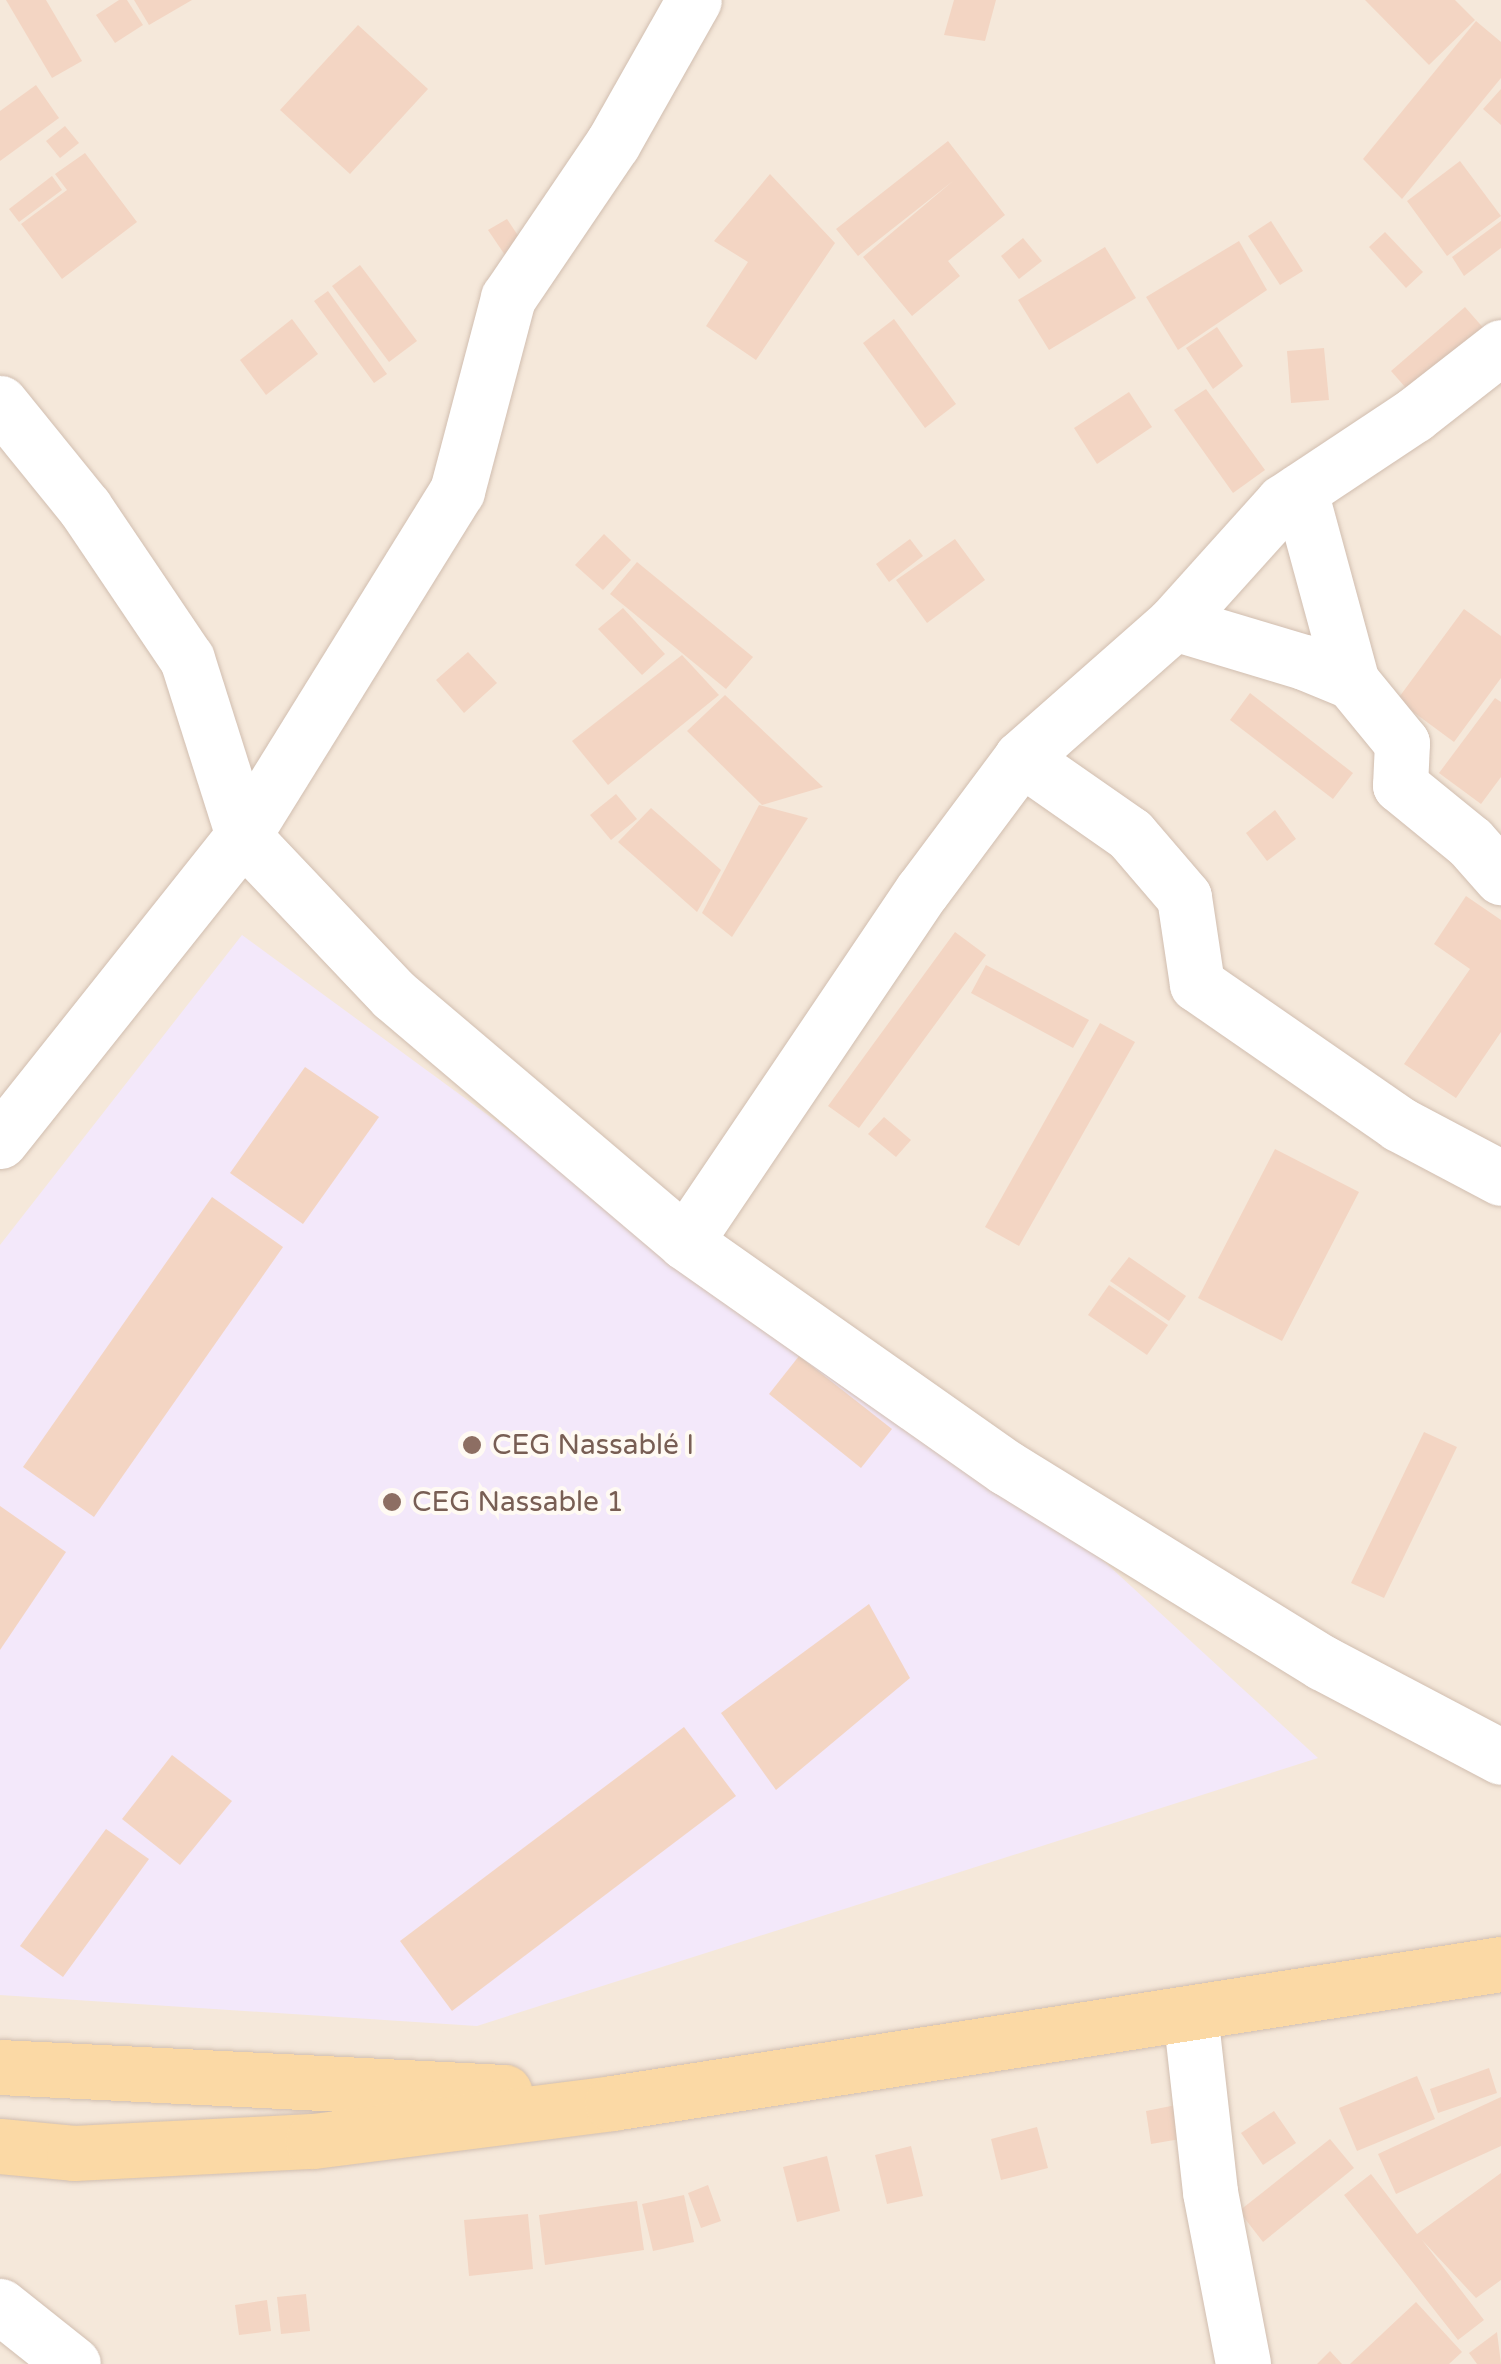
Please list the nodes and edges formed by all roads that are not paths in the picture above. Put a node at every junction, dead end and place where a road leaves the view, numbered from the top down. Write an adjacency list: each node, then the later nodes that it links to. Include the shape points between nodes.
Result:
1 (694, 0): 8 (street, via 613,143 508,298 457,491)
2 (1501, 346): 4 (street, via 1414,415)
3 (0, 404): 8 (street, via 85,508 187,659)
4 (1300, 491): 5 (street); 6 (street)
5 (1174, 623): 6 (street); 7 (street)
6 (1352, 682): 9 (street, via 1402,743 1400,784)
7 (1021, 758): 11 (street, via 1130,834 1184,898 1197,984 1399,1124); 12 (street, via 922,891)
8 (243, 836): 10 (street); 12 (street, via 394,995)
9 (1501, 877)
10 (0, 1141)
11 (1501, 1178)
12 (685, 1242): 13 (street, via 1007,1468 1323,1663)
13 (1501, 1757)
14 (1501, 1964): 15 (main road)
15 (1190, 2013): 17 (main road); 23 (street, via 1210,2192)
16 (0, 2067): 17 (main road, via 483,2089)
17 (612, 2103): 19 (main road, via 313,2141)
18 (0, 2146): 19 (main road)
19 (74, 2153): 20 (street)
20 (0, 2168)
21 (0, 2306): 22 (street)
22 (72, 2364)
23 (1243, 2364)

